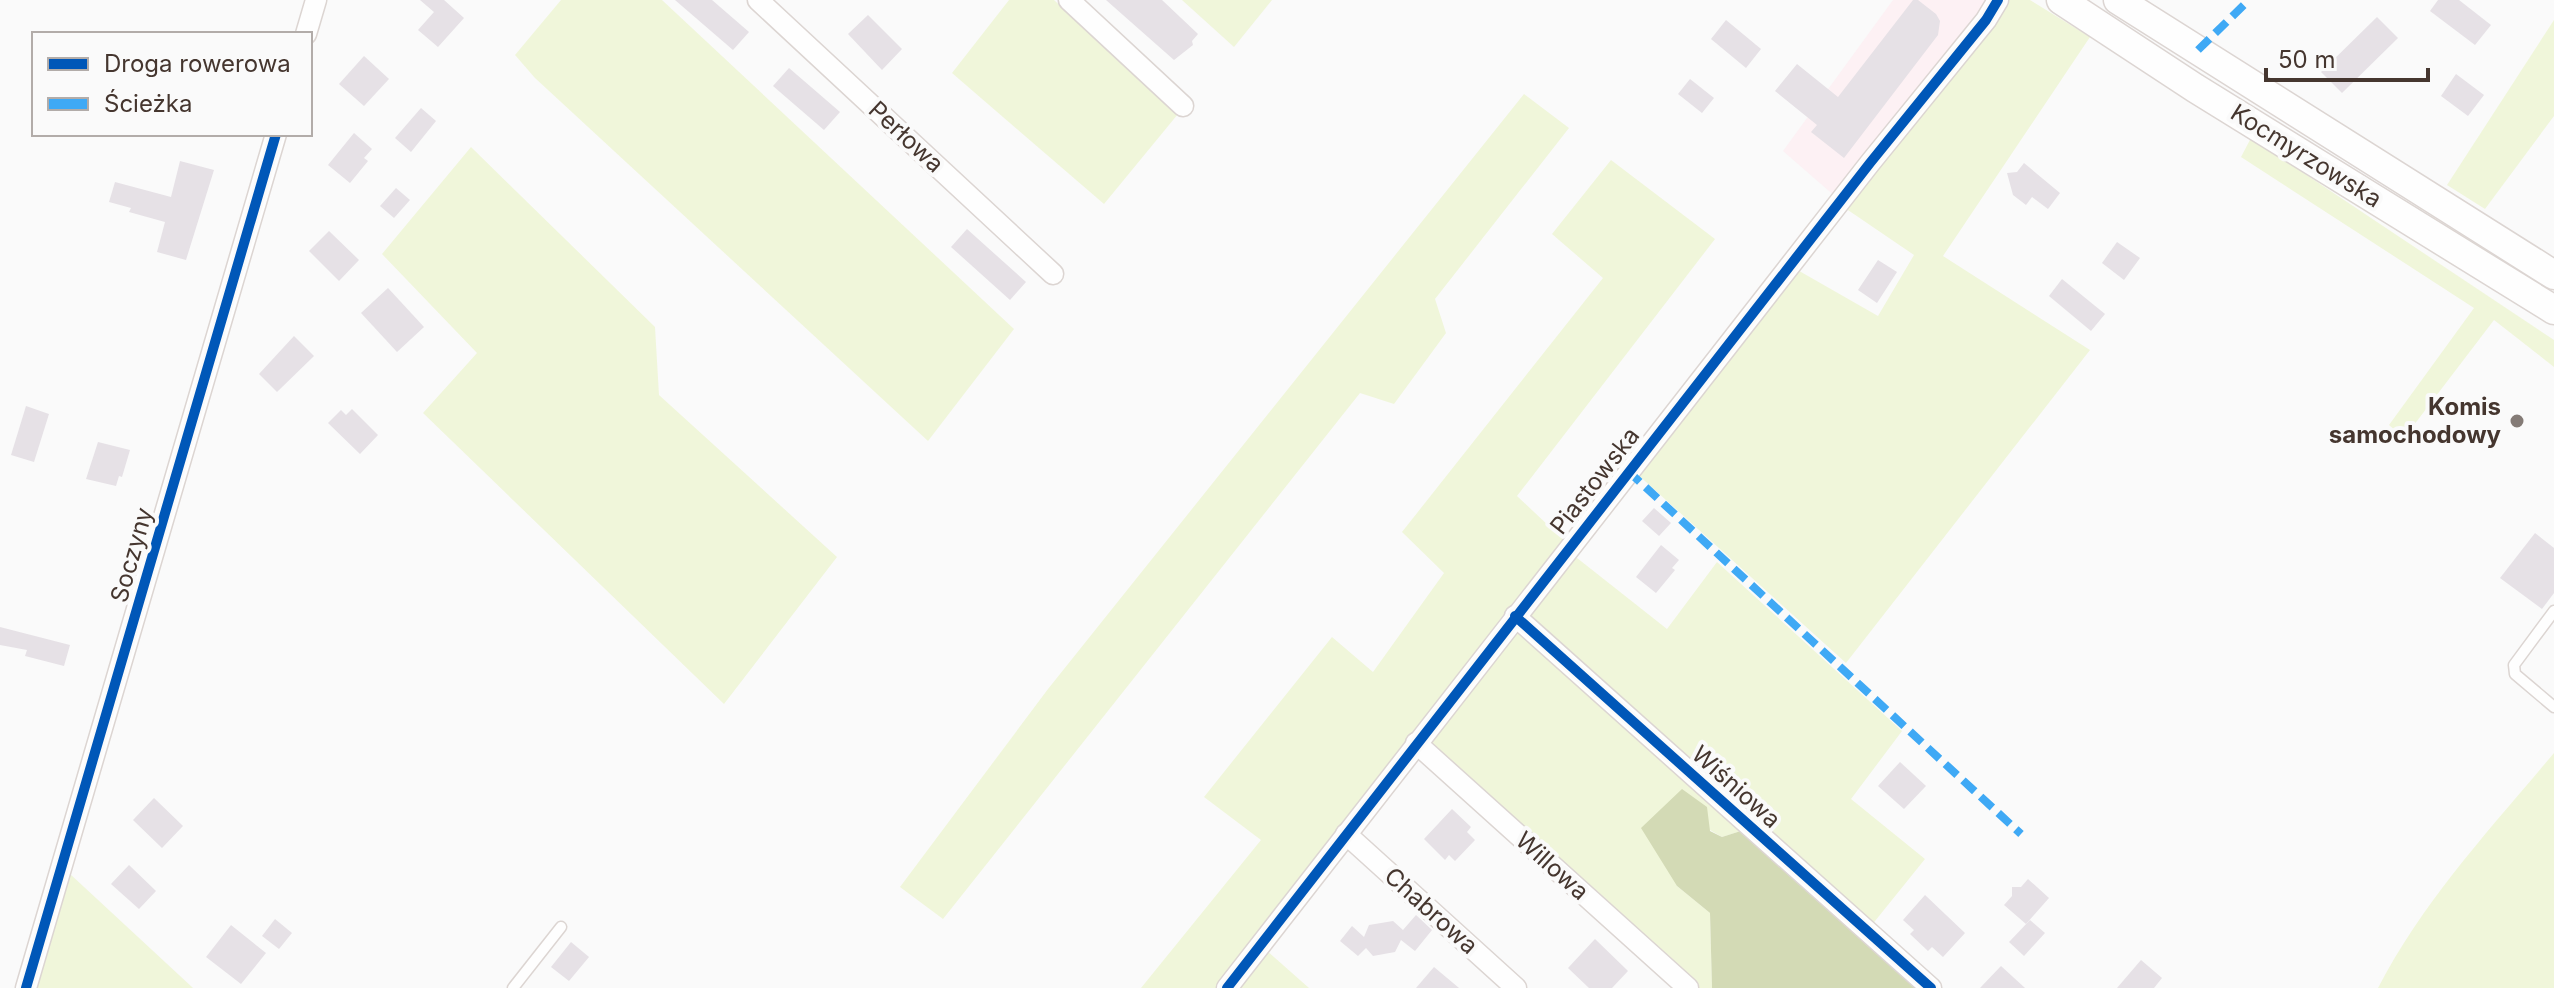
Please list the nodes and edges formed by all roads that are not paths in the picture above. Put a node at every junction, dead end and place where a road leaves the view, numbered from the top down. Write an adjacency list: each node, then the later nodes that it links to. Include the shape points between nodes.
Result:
1 (316, 0): 7 (street)
2 (758, 0): 10 (street, Perłowa)
3 (1069, 0): 8 (street)
4 (1998, 0): 14 (street, Piastowska)
5 (2061, 0): 12 (main road, Kocmyrzowska)
6 (2118, 0): 11 (main road, Kocmyrzowska)
7 (307, 32)
8 (1183, 106)
9 (275, 136): 19 (street, Soczyny)
10 (1053, 274)
11 (2554, 275)
12 (2554, 310)
13 (2554, 611): 15 (lane, via 2514,665 2515,674)
14 (1515, 616): 16 (street, Piastowska); 24 (street, Wiśniowa)
15 (2554, 707)
16 (1416, 743): 17 (street, Piastowska); 23 (street, Willowa)
17 (1346, 834): 21 (street, Piastowska); 22 (street, Chabrowa)
18 (561, 927): 20 (lane)
19 (26, 988)
20 (513, 988)
21 (1227, 988)
22 (1516, 988)
23 (1688, 988)
24 (1931, 988)

